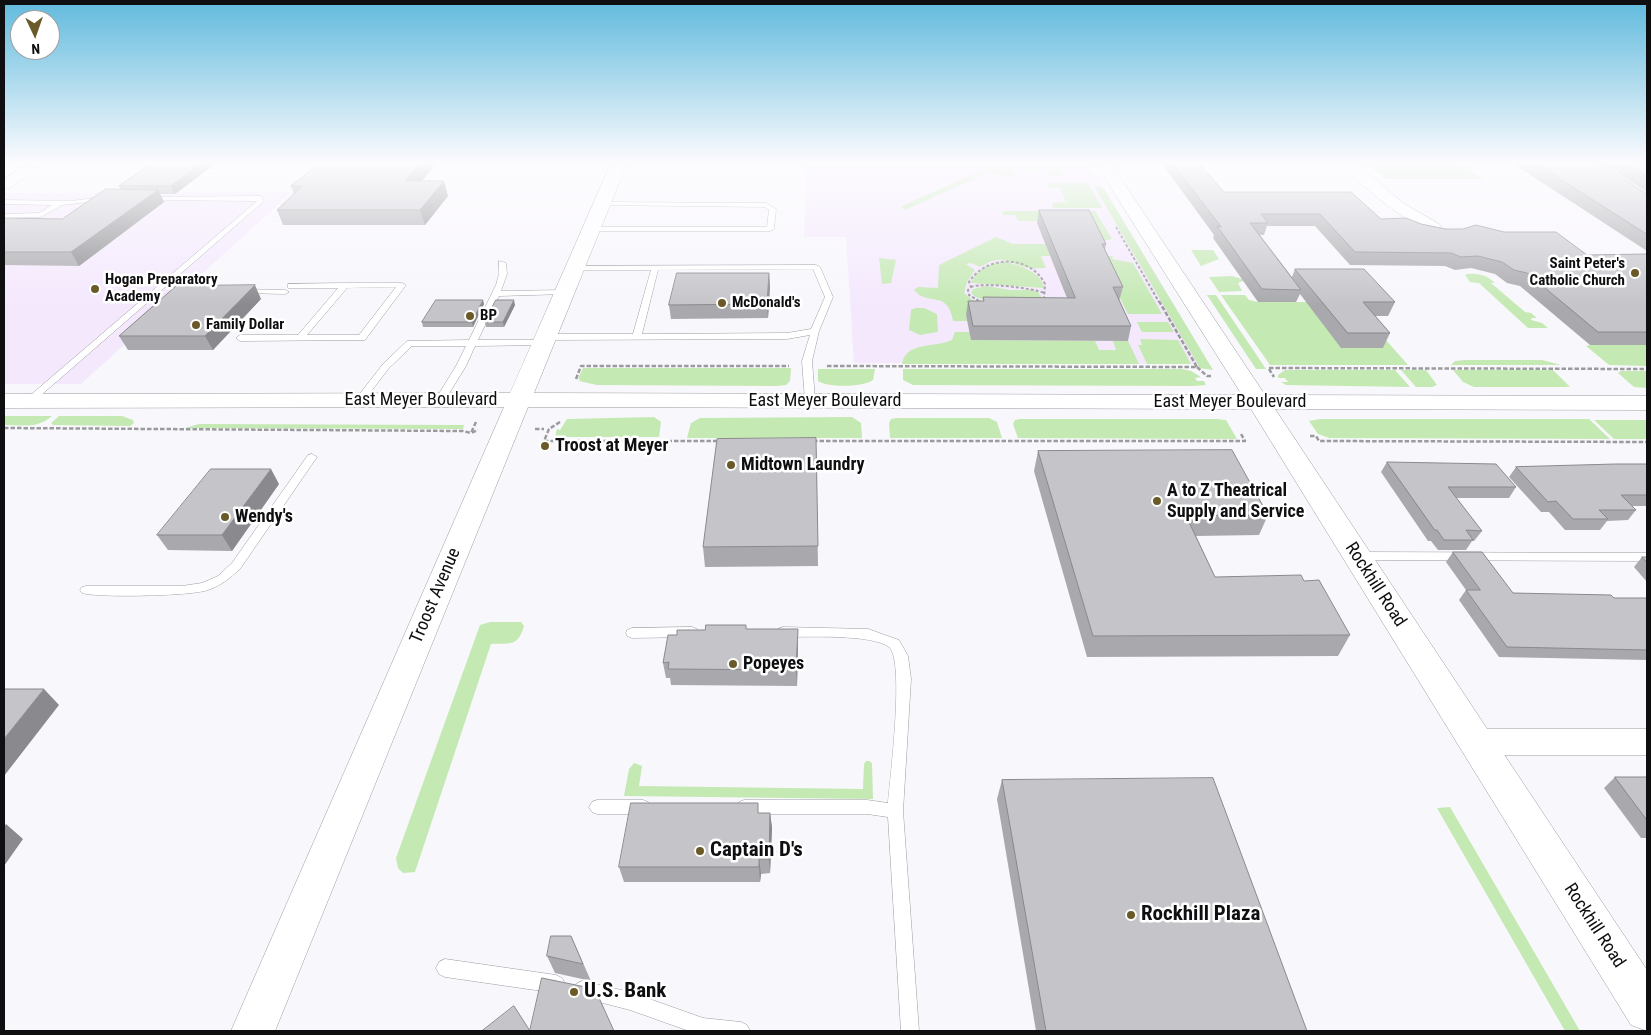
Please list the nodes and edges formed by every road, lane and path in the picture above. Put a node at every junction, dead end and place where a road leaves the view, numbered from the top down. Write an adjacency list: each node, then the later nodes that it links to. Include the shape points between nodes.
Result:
1 (50, 209): 7 (lane, via 41,215)
2 (251, 209): 41 (lane)
3 (600, 209): 10 (main road, Troost Avenue)
4 (772, 209): 10 (lane, via 770,229)
5 (1132, 209): 42 (main road, Rockhill Road)
6 (1402, 209): 9 (street)
7 (4, 216)
8 (1114, 224): 31 (path)
9 (1434, 227)
10 (592, 229): 12 (main road, Troost Avenue)
11 (502, 263): 19 (lane, via 503,274)
12 (575, 268): 13 (lane); 17 (main road, Troost Avenue)
13 (655, 268): 24 (lane, via 816,267 829,297); 25 (lane)
14 (345, 285): 16 (lane); 27 (lane); 27 (lane, via 402,284 362,338)
15 (971, 287): 18 (path, via 985,284); 18 (path, via 969,282 974,273 1002,260 1039,276 1045,283); 22 (path, via 968,296)
16 (230, 291)
17 (564, 292): 19 (lane); 28 (main road, Troost Avenue)
18 (1045, 293): 20 (path)
19 (495, 294): 29 (lane)
20 (1044, 298): 21 (path); 23 (path)
21 (1051, 300)
22 (981, 302)
23 (1040, 302)
24 (814, 331): 25 (lane, via 787,336); 30 (lane)
25 (637, 337): 28 (lane)
26 (240, 338): 27 (lane)
27 (300, 338)
28 (544, 340): 29 (lane); 38 (main road, Troost Avenue)
29 (472, 342): 36 (lane, via 410,342 386,366); 37 (lane)
30 (807, 366): 31 (path); 35 (path, via 581,366); 39 (lane)
31 (1197, 367): 33 (path)
32 (1647, 369): 34 (path, via 1269,368)
33 (1207, 376)
34 (1274, 377)
35 (576, 380)
36 (360, 400): 37 (main road, East Meyer Boulevard); 41 (main road, East Meyer Boulevard)
37 (440, 400): 38 (main road, East Meyer Boulevard)
38 (519, 400): 39 (main road, East Meyer Boulevard); 67 (main road, Troost Avenue)
39 (810, 400): 42 (main road, East Meyer Boulevard)
40 (4, 401): 41 (main road, East Meyer Boulevard)
41 (29, 401)
42 (1258, 402): 43 (main road, East Meyer Boulevard); 53 (main road, Rockhill Road)
43 (1647, 403)
44 (560, 421): 49 (path, via 549,429 544,440)
45 (4, 428): 46 (path)
46 (471, 433)
47 (1242, 434): 50 (path, via 1245,441)
48 (1316, 436): 51 (path, via 1319,441)
49 (720, 441)
50 (808, 441)
51 (1647, 442)
52 (312, 457): 55 (lane, via 236,566 222,579 204,587 182,590)
53 (1357, 556): 54 (lane); 59 (main road, Rockhill Road)
54 (1647, 557)
55 (86, 590)
56 (707, 632): 58 (lane)
57 (774, 632): 64 (lane, via 868,634 894,644 901,656 904,679)
58 (632, 633)
59 (1476, 742): 60 (street); 66 (main road, Rockhill Road)
60 (1647, 742)
61 (597, 807): 62 (lane)
62 (655, 807)
63 (732, 807): 64 (lane, via 867,807)
64 (895, 811): 69 (lane)
65 (445, 968): 68 (lane, via 560,985 630,1001 703,1027)
66 (1647, 1009)
67 (253, 1031)
68 (741, 1031)
69 (910, 1031)

